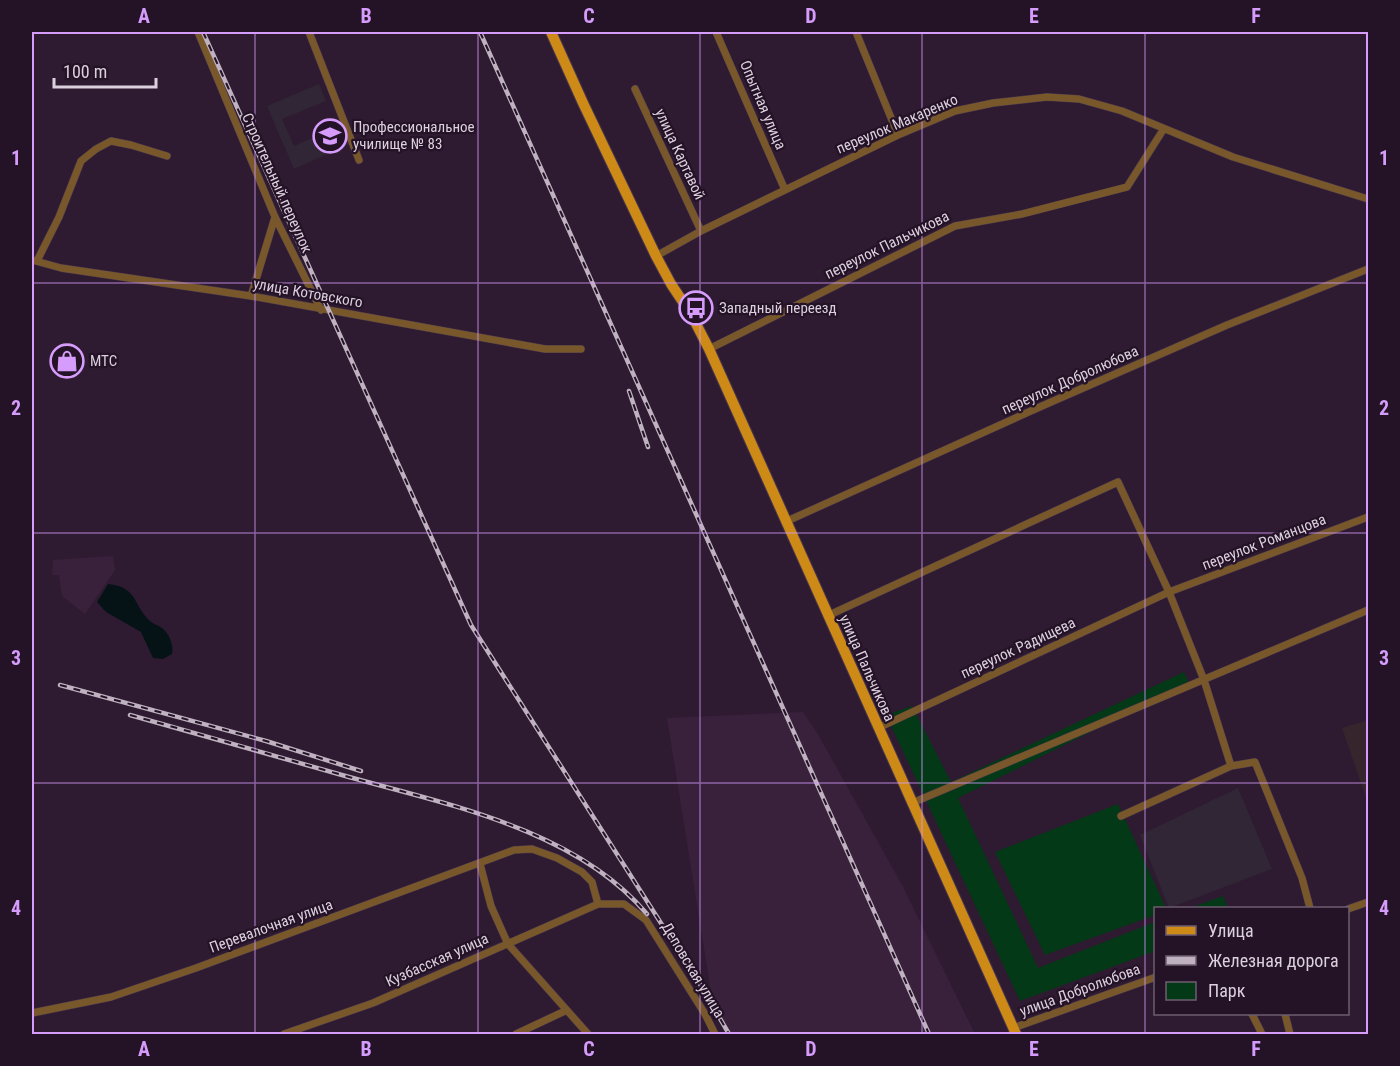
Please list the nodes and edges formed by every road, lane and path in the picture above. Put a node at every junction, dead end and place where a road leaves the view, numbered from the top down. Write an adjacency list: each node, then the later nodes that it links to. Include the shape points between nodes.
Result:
1 (198, 32): 13 (street, Строительный переулок)
2 (309, 32): 10 (street)
3 (551, 32): 15 (main road, улица Пальчикова)
4 (716, 32): 11 (street, Опытная улица)
5 (856, 32): 8 (street)
6 (635, 89): 14 (street, улица Картавой)
7 (1163, 130): 8 (street, переулок Макаренко, via 1122,111 1079,99 1047,96 955,111); 12 (street, переулок Макаренко, via 1233,157); 21 (street, переулок Пальчикова, via 1127,188 955,226)
8 (898, 135): 11 (street, переулок Макаренко)
9 (167, 156): 16 (street, via 111,141 96,149 81,161 59,218)
10 (359, 160)
11 (785, 190): 14 (street, переулок Макаренко)
12 (1368, 199)
13 (275, 217): 18 (street); 19 (street, Строительный переулок)
14 (701, 231): 15 (street, переулок Макаренко)
15 (656, 256): 21 (main road, улица Пальчикова)
16 (34, 260): 18 (street, улица Котовского)
17 (1368, 269): 23 (street, переулок Добролюбова, via 1216,330)
18 (251, 296): 19 (street, улица Котовского)
19 (321, 310): 20 (street, улица Котовского, via 545,349)
20 (581, 349)
21 (709, 349): 23 (main road, улица Пальчикова)
22 (1368, 517): 24 (street, переулок Романцова)
23 (785, 522): 26 (main road, улица Пальчикова)
24 (1169, 592): 26 (street, via 1118,482); 27 (street); 28 (street, переулок Радищева)
25 (1368, 610): 27 (street)
26 (827, 616): 28 (main road, улица Пальчикова)
27 (1204, 680): 29 (street); 30 (street)
28 (878, 728): 30 (main road, улица Пальчикова)
29 (1231, 766): 31 (street); 35 (street, via 1255,762)
30 (912, 803): 43 (main road, улица Пальчикова)
31 (1121, 816)
32 (480, 864): 34 (street, Перевалочная улица, via 514,850 532,849 582,872 592,882); 37 (street, via 491,906); 40 (street, Перевалочная улица, via 111,997)
33 (1368, 902): 36 (street)
34 (598, 904): 37 (street, Кузбасская улица); 47 (street, Деповская улица, via 624,904 646,920)
35 (1310, 907)
36 (1349, 908)
37 (508, 944): 39 (street); 44 (street, Кузбасская улица, via 373,1003)
38 (1154, 978): 43 (street, улица Добролюбова)
39 (566, 1011): 45 (street); 46 (street)
40 (32, 1013)
41 (1252, 1015): 48 (street)
42 (1285, 1015): 49 (street)
43 (1015, 1031)
44 (284, 1035)
45 (516, 1035)
46 (588, 1035)
47 (715, 1035)
48 (1262, 1035)
49 (1290, 1035)

